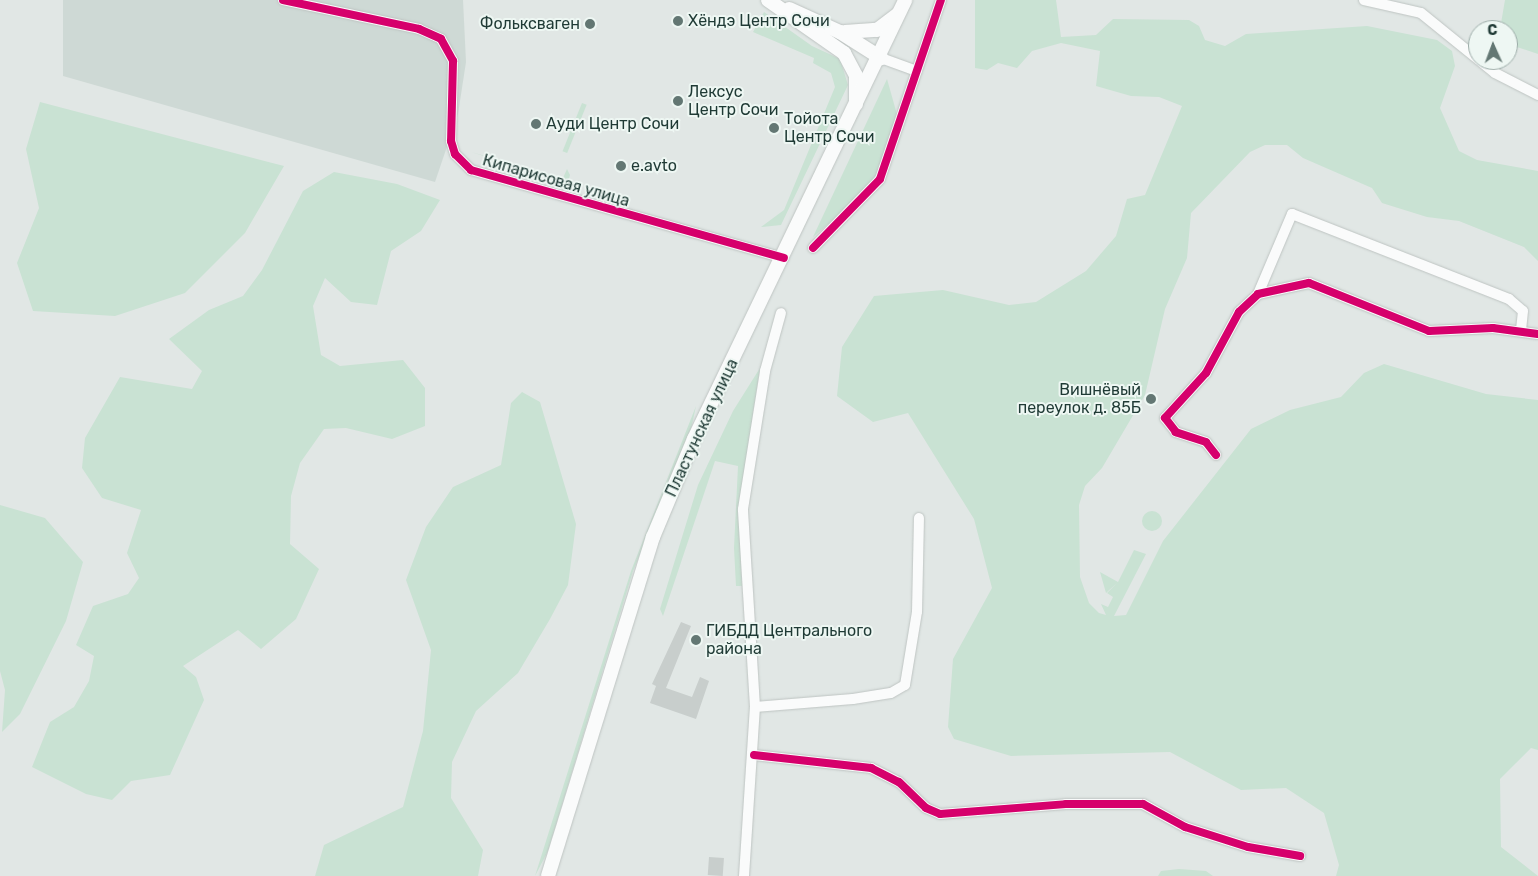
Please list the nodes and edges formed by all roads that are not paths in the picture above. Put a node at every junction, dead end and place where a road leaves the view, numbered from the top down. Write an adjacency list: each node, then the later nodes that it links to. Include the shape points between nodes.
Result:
1 (283, 0): 13 (street, Кипарисовая улица, via 419,29 441,39 452,61 451,141 455,154 471,170)
2 (905, 0): 6 (main road, Пластунская улица)
3 (941, 0): 9 (street)
4 (1364, 0): 10 (street, via 1421,13 1495,73)
5 (774, 3): 7 (main road)
6 (899, 14): 7 (main road, via 866,33); 8 (main road, Пластунская улица)
7 (837, 37): 8 (main road); 11 (main road, via 856,76)
8 (881, 58): 9 (street); 11 (main road, Пластунская улица)
9 (917, 70): 12 (street, via 880,179)
10 (1538, 95)
11 (856, 108): 13 (main road, Пластунская улица)
12 (813, 248)
13 (784, 258): 23 (main road, Пластунская улица, via 694,439 653,537)
14 (1258, 294): 16 (street, via 1310,283 1429,331); 16 (street, via 1292,214 1508,299 1523,311); 18 (street, via 1238,312 1206,373 1165,418 1176,432 1206,442)
15 (781, 313): 20 (street, Пластунская улица, via 763,380 743,509)
16 (1521, 330): 17 (street)
17 (1538, 334)
18 (1216, 455)
19 (919, 518): 20 (street, via 917,612 905,685 891,693 862,698)
20 (755, 707): 21 (street, Пластунская улица)
21 (754, 756): 22 (street, via 871,768 899,782 926,808 940,814 1066,804 1143,804 1185,827 1248,847); 24 (street, Пластунская улица)
22 (1300, 856)
23 (548, 876)
24 (744, 876)

